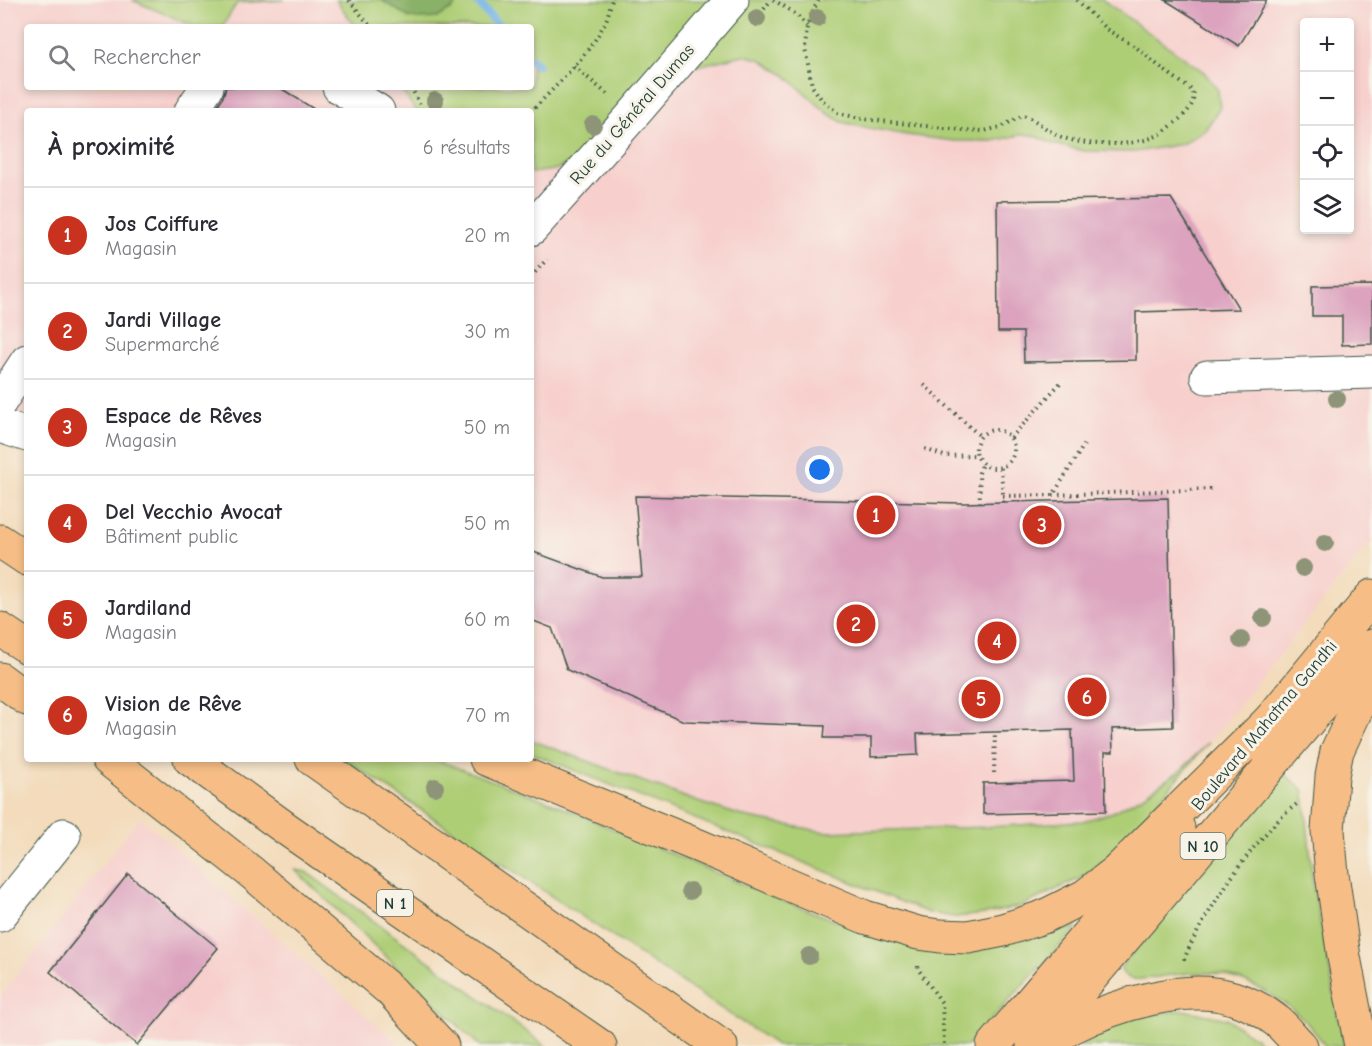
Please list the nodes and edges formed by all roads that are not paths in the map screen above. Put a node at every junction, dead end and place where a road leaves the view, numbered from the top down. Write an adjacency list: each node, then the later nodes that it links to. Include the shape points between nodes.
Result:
1 (732, 0): 6 (lane, Rue du Général Dumas, via 632,116)
2 (205, 90): 4 (lane)
3 (344, 90): 5 (lane)
4 (193, 108)
5 (373, 108)
6 (535, 217)
7 (24, 366): 10 (lane)
8 (1372, 372): 9 (lane)
9 (1207, 377)
10 (0, 402)
11 (0, 426): 12 (lane)
12 (24, 434)
13 (1372, 596): 20 (main road, Boulevard Mahatma Gandhi / N 10)
14 (0, 629): 15 (main road)
15 (24, 645)
16 (1372, 646): 31 (main road, Boulevard Mahatma Gandhi / N 10)
17 (0, 679): 19 (main road)
18 (1372, 684): 34 (main road, via 1337,751 1328,831 1344,957)
19 (24, 697)
20 (1270, 720): 24 (main road, via 1117,871 1085,896 1043,917 968,937 918,933 865,917); 30 (main road, Boulevard Mahatma Gandhi / N 10)
21 (112, 762): 27 (main road, via 252,873 391,991)
22 (194, 762): 28 (main road, N 1)
23 (316, 762): 29 (main road)
24 (496, 762)
25 (63, 835): 26 (lane)
26 (0, 915)
27 (442, 1046)
28 (600, 1046)
29 (721, 1046)
30 (993, 1046)
31 (1033, 1046)
32 (1046, 1046): 33 (main road, via 1071,1028 1107,1012 1149,999 1194,993 1232,998 1253,1006 1278,1022)
33 (1301, 1046)
34 (1361, 1046)

